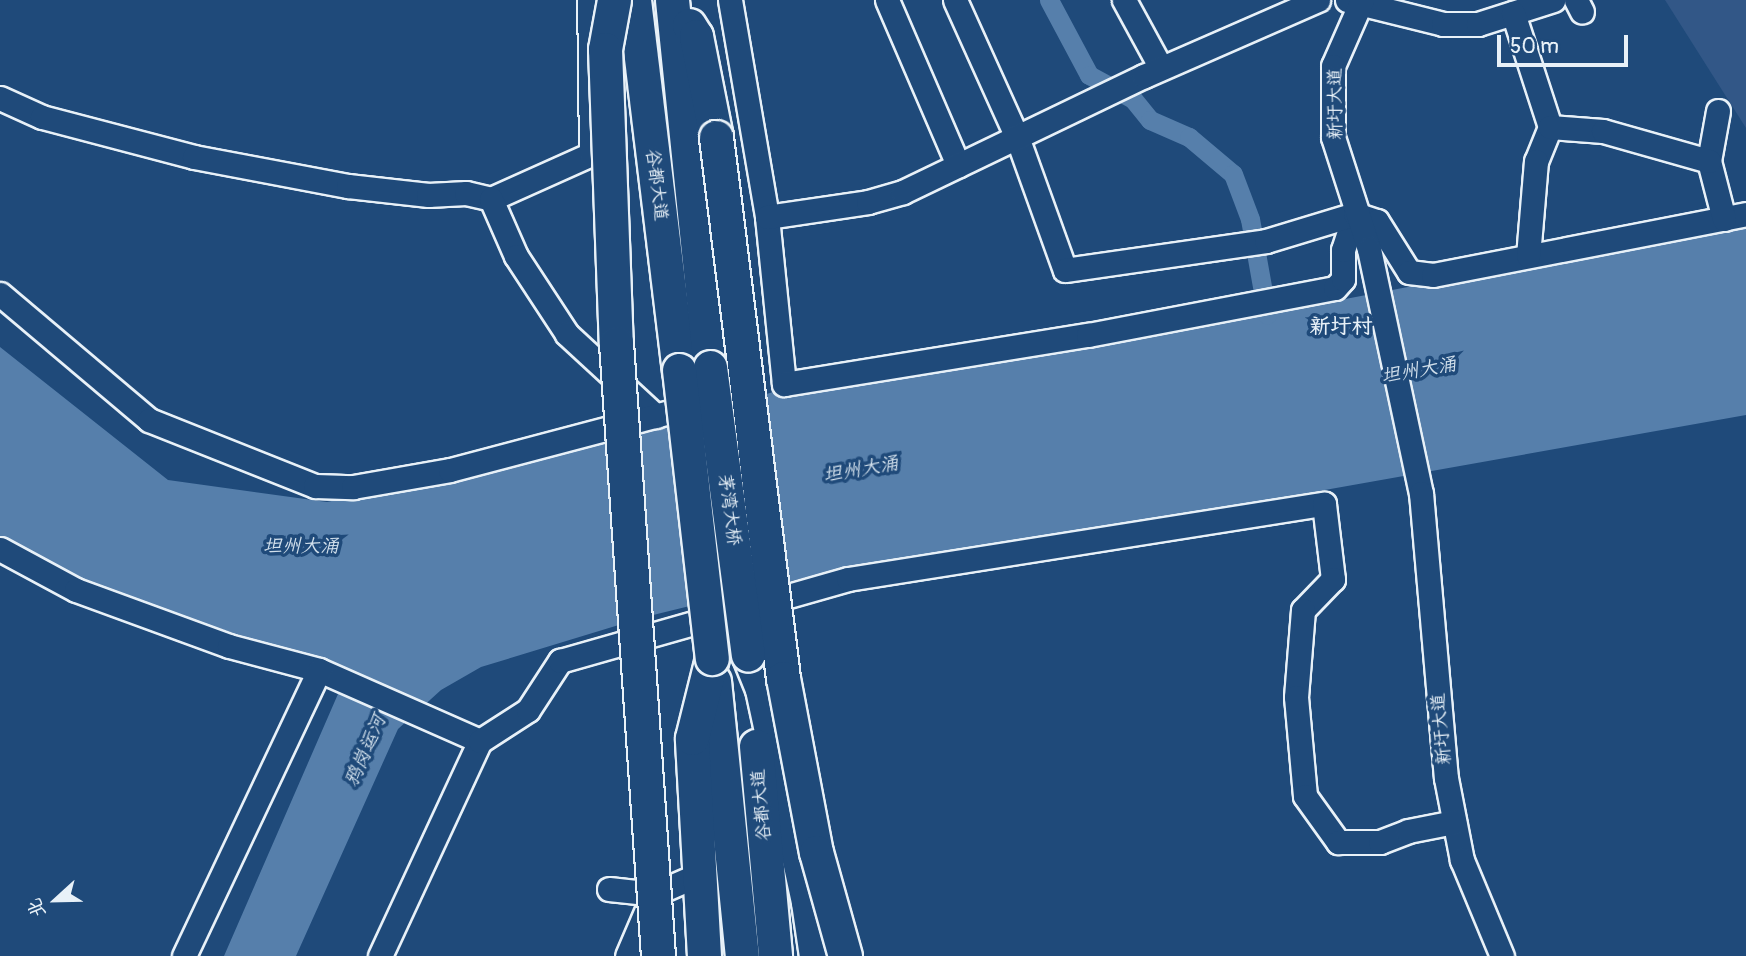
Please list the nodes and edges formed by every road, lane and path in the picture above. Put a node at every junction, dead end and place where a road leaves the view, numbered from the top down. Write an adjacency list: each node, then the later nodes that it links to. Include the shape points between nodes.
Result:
1 (589, 0): 20 (street, via 591,153)
2 (614, 0): 41 (highway, bridge, via 605,49 616,343)
3 (634, 0): 26 (highway, 谷都大道)
4 (673, 0): 26 (highway, 谷都大道); 46 (highway, bridge, via 696,36 716,137 783,678 816,852)
5 (730, 0): 23 (street)
6 (887, 0): 19 (street)
7 (956, 0): 17 (street)
8 (1124, 0): 13 (street)
9 (1318, 0): 13 (street)
10 (1553, 0): 12 (street)
11 (1357, 1): 12 (street, via 1443,24 1478,24); 21 (street, 新圩大道, via 1333,66 1333,137)
12 (1513, 13): 16 (street)
13 (1161, 68): 17 (street)
14 (0, 98): 20 (street, via 42,117 194,158 348,186 428,195 466,193)
15 (1717, 111): 18 (street)
16 (1550, 127): 18 (street, via 1603,131); 24 (street, via 1536,161)
17 (1017, 137): 19 (street); 21 (street, via 1065,270 1266,241)
18 (1709, 161): 22 (street)
19 (958, 165): 23 (street, via 903,192 868,202)
20 (491, 199): 28 (street, via 516,256 567,334)
21 (1355, 214): 24 (street, via 1377,221 1409,272 1433,275); 27 (street, via 1343,250 1343,278 1335,288 1088,335); 34 (street, 新圩大道, via 1369,249 1421,493 1446,778)
22 (1735, 216): 24 (street)
23 (767, 217): 27 (street)
24 (1528, 256)
25 (0, 294): 28 (street, via 149,420 315,486 353,487 450,470)
26 (695, 368): 30 (highway, 茅湾大桥, bridge); 31 (highway, 茅湾大桥, bridge)
27 (784, 384): 28 (street)
28 (656, 416)
29 (0, 549): 32 (street, via 76,590 229,646)
30 (748, 654): 44 (highway, 谷都大道); 45 (highway, via 762,689)
31 (712, 658): 35 (highway, via 692,738); 43 (highway, 谷都大道)
32 (326, 674): 33 (street); 38 (street)
33 (480, 741): 34 (street, via 528,710 559,661 659,631 848,579 1324,504 1333,579 1303,610 1296,697 1305,796 1338,842 1380,842); 39 (street)
34 (1454, 822): 47 (street, 新圩大道, via 1462,860)
35 (702, 873): 37 (street); 42 (highway)
36 (609, 889): 37 (street)
37 (653, 894): 40 (street)
38 (184, 956)
39 (380, 956)
40 (627, 956)
41 (658, 956)
42 (704, 956)
43 (742, 956)
44 (775, 956)
45 (816, 956)
46 (845, 956)
47 (1502, 956)

